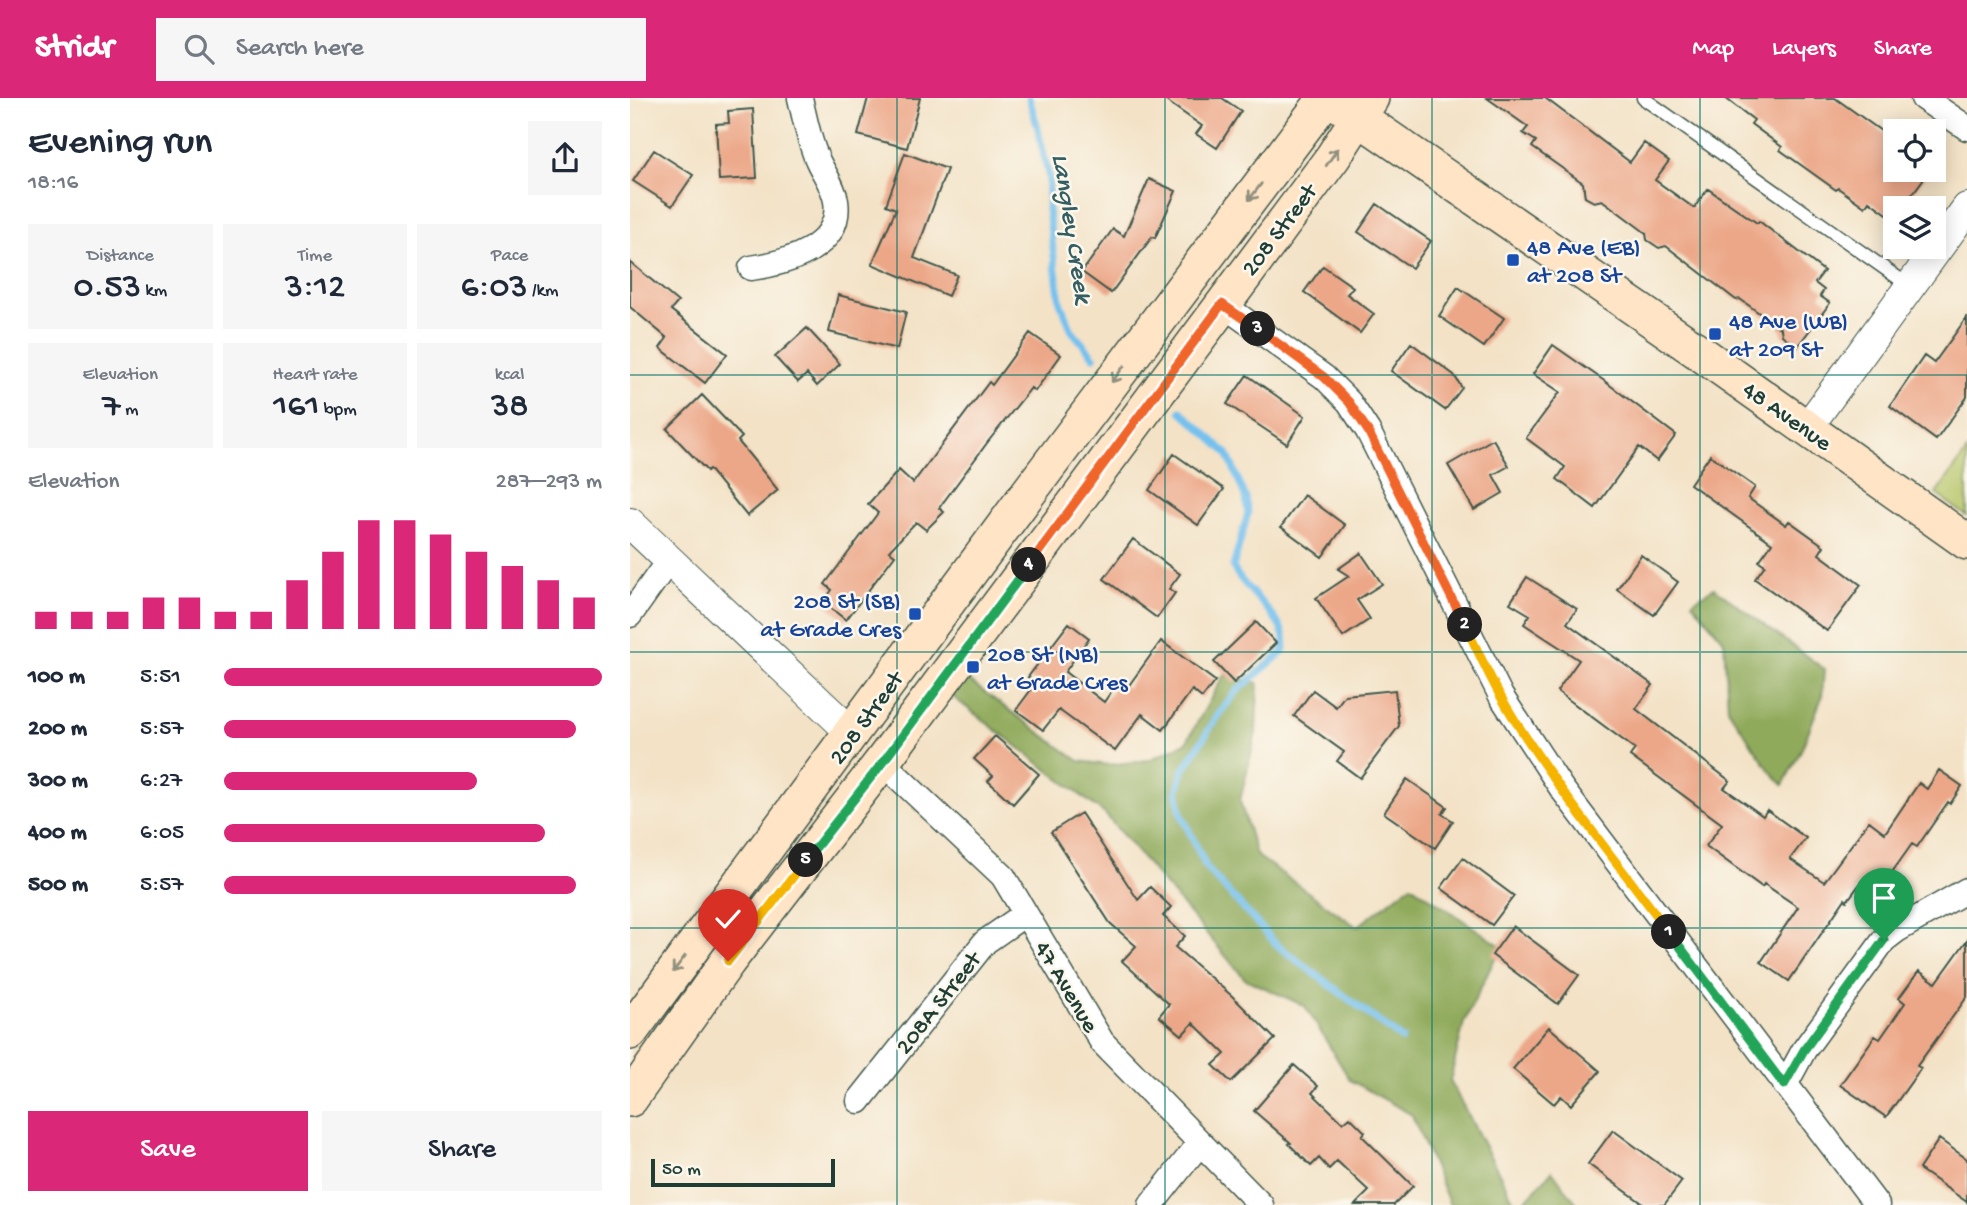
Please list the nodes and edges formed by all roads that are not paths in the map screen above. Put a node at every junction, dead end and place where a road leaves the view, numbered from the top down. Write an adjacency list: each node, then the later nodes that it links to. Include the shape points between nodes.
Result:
1 (800, 98): 8 (street, via 810,139 836,200 836,216 815,247 779,264)
2 (1326, 98): 12 (main road, 208 Street, one-way to 12)
3 (1643, 98): 9 (lane)
4 (1923, 98): 6 (street)
5 (1353, 104): 10 (main road, 208 Street, one-way to 5, via 1333,157); 11 (main road, 48 Avenue)
6 (1967, 128)
7 (1967, 208): 9 (street)
8 (751, 268)
9 (1911, 287): 11 (street)
10 (1222, 304): 18 (main road, 208 Street); 24 (street, via 1324,377 1349,402 1521,728)
11 (1807, 428): 14 (main road, 48 Avenue)
12 (1030, 492): 17 (main road, 208 Street); 18 (main road, via 944,642 881,728)
13 (630, 523): 15 (street)
14 (1967, 542)
15 (669, 560): 16 (street); 17 (street)
16 (630, 615)
17 (853, 734): 21 (main road, via 843,777 781,859); 22 (main road, 208 Street, one-way to 22)
18 (883, 762): 20 (street, 47 Avenue, via 1003,876); 21 (main road, 208 Street)
19 (1967, 890): 24 (street, via 1884,940)
20 (1025, 914): 27 (street, 208A Street, via 985,942); 28 (street, 47 Avenue, via 1102,1042)
21 (728, 961): 23 (main road, 208 Street)
22 (630, 1032)
23 (657, 1063): 25 (main road); 26 (main road, 208 Street)
24 (1784, 1085): 31 (street)
25 (630, 1086)
26 (630, 1100)
27 (859, 1101)
28 (1200, 1143): 29 (street); 30 (street, 47 Avenue)
29 (1151, 1205)
30 (1261, 1205)
31 (1877, 1205)

